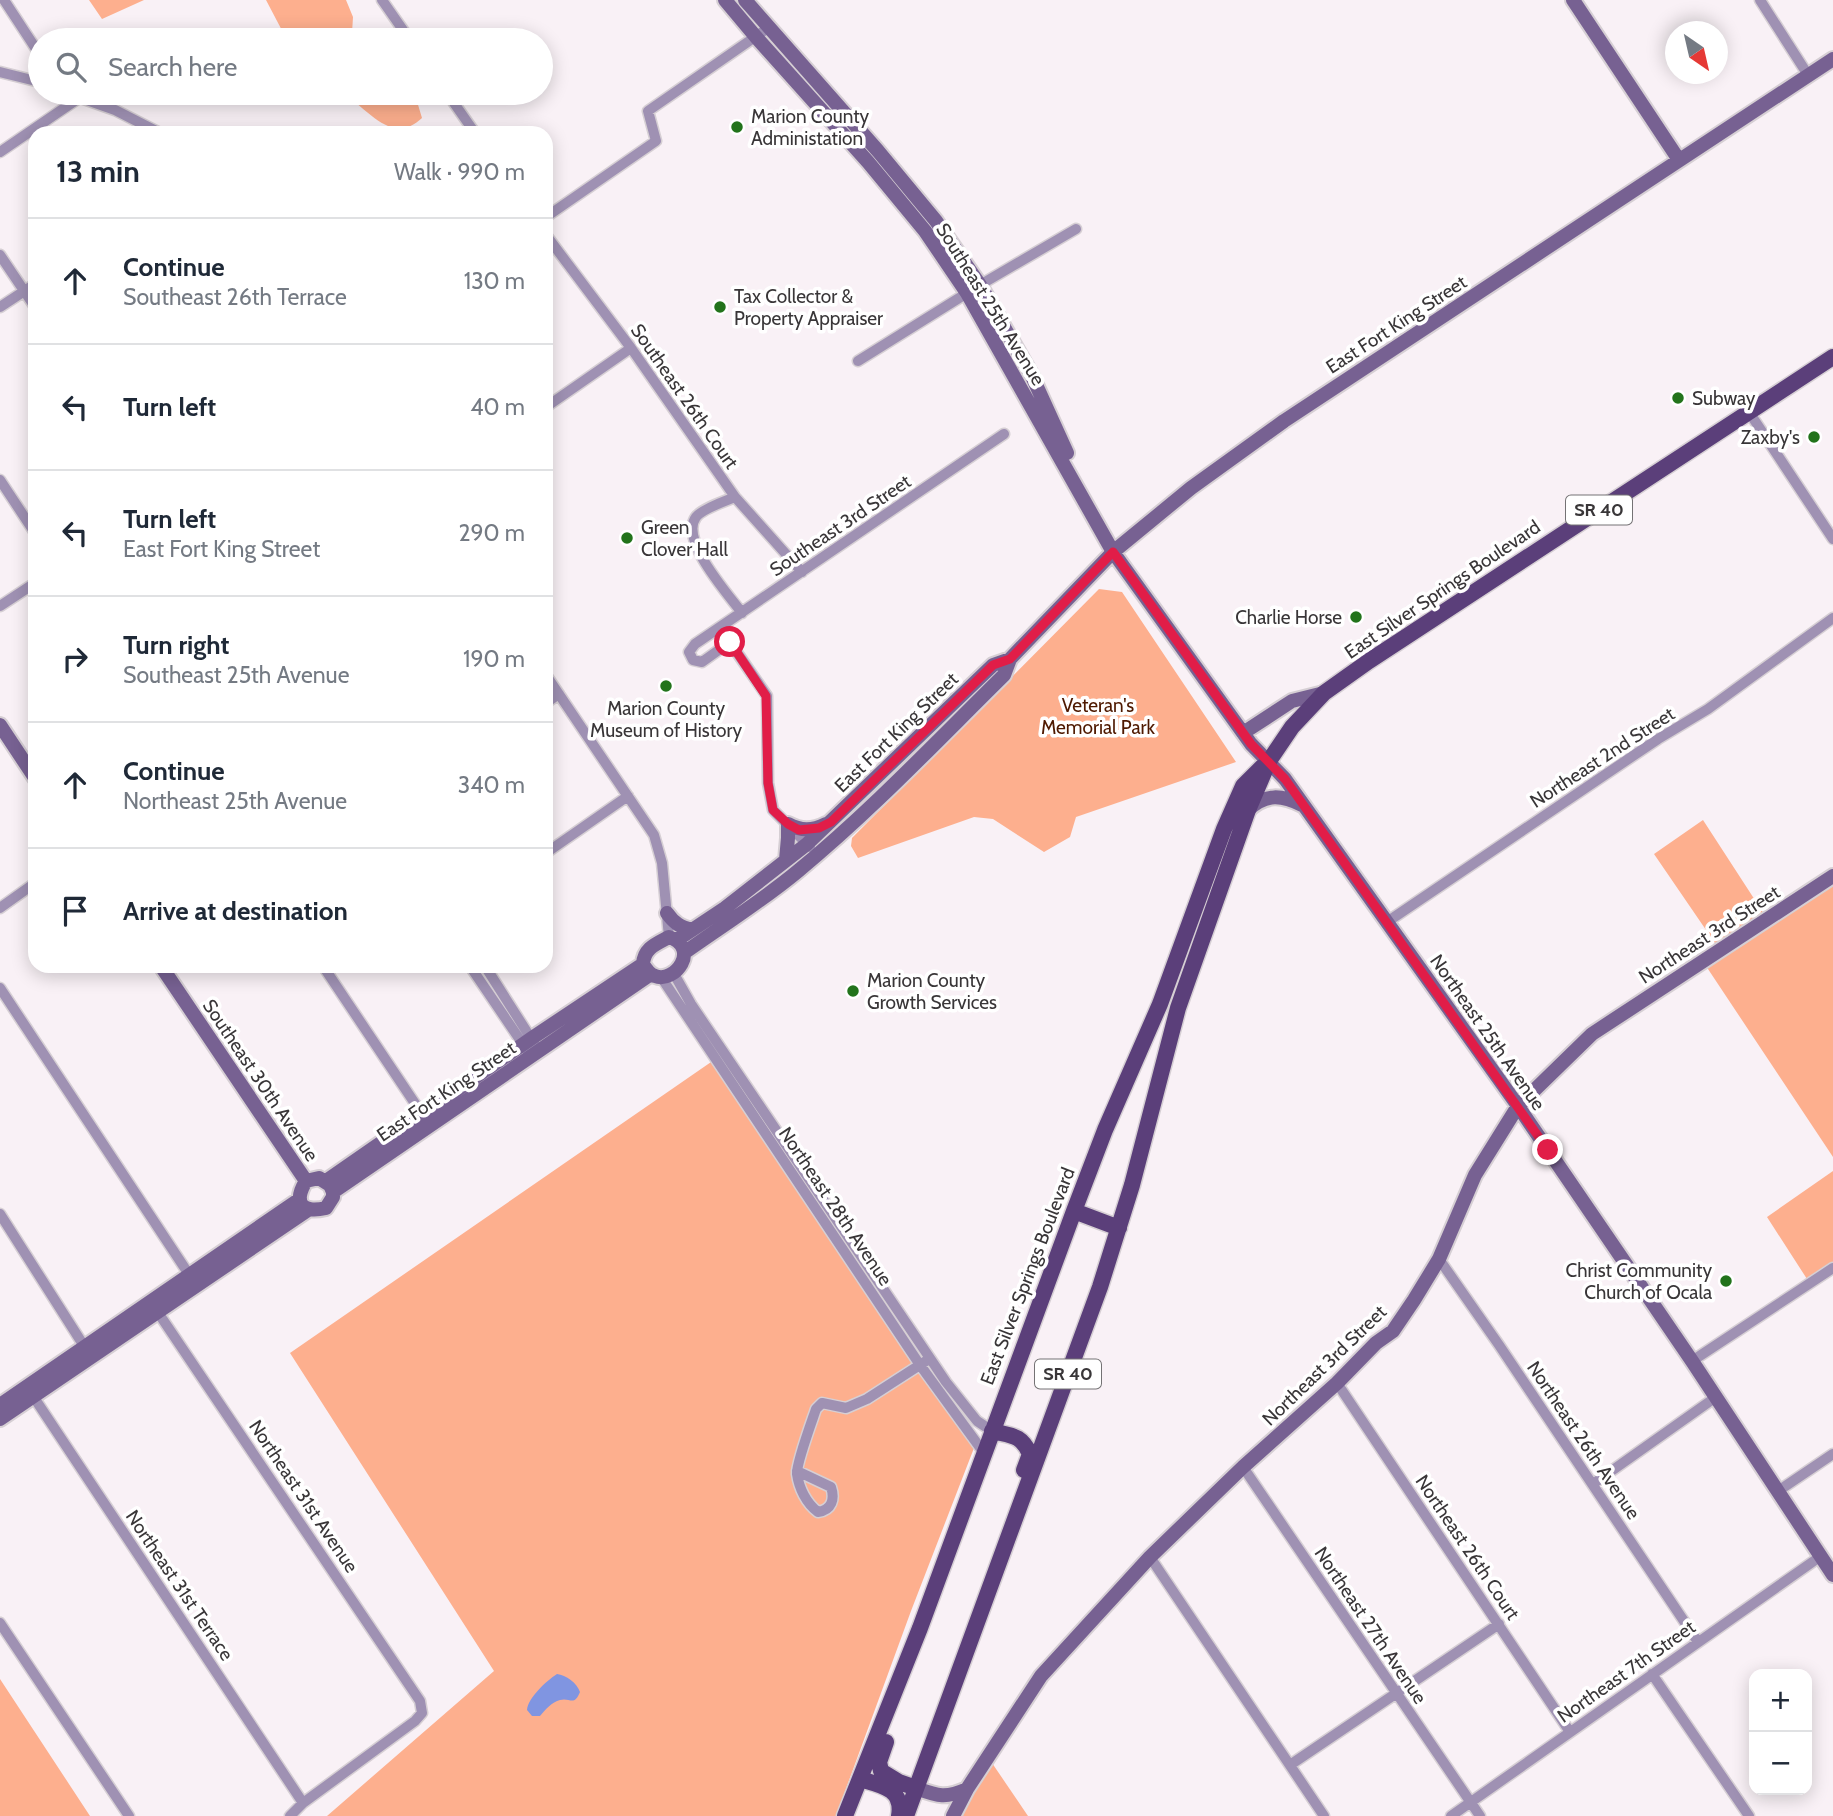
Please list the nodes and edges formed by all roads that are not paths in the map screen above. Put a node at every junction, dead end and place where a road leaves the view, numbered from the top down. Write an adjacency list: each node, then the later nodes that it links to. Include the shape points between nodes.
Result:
1 (4, 0): 9 (street)
2 (382, 0): 7 (street)
3 (726, 0): 10 (street, Southeast 25th Avenue)
4 (745, 0): 8 (street, Southeast 25th Avenue)
5 (1573, 0): 23 (street)
6 (1760, 0): 13 (street)
7 (402, 28)
8 (768, 28): 10 (street); 29 (street, Southeast 25th Avenue, via 936,221)
9 (28, 37)
10 (756, 37): 24 (street, via 648,111 656,141); 29 (street, Southeast 25th Avenue)
11 (1833, 59): 13 (street, East Fort King Street)
12 (0, 72): 14 (street)
13 (1808, 75): 23 (street, East Fort King Street)
14 (28, 79)
15 (69, 105): 18 (street)
16 (100, 105): 19 (street)
17 (455, 105): 20 (street)
18 (38, 126)
19 (146, 126)
20 (470, 126)
21 (28, 133): 22 (street)
22 (0, 152)
23 (1679, 160): 43 (street, East Fort King Street, via 1284,421)
24 (553, 212)
25 (1076, 229): 29 (street)
26 (553, 243): 33 (street, Southeast 26th Court)
27 (0, 255): 30 (street)
28 (28, 289): 30 (street)
29 (973, 289): 35 (street); 43 (street, Southeast 25th Avenue)
30 (25, 291): 31 (street); 32 (street)
31 (28, 296)
32 (0, 307)
33 (631, 348): 36 (street); 40 (street, Southeast 26th Court)
34 (1833, 356): 37 (main road, East Silver Springs Boulevard / SR 40)
35 (858, 361)
36 (553, 402)
37 (1749, 412): 42 (street); 53 (main road, East Silver Springs Boulevard / SR 40)
38 (1004, 434): 44 (street, Southeast 3rd Street)
39 (0, 480): 41 (street)
40 (735, 497): 44 (street, Southeast 26th Court); 47 (street, via 698,514 692,524 701,558)
41 (28, 522)
42 (1833, 539)
43 (1113, 552): 51 (street, East Fort King Street); 57 (street, Southeast 25th Avenue)
44 (802, 572): 47 (street, Southeast 3rd Street)
45 (28, 588): 46 (street)
46 (0, 606)
47 (742, 613): 49 (street, Southeast 3rd Street)
48 (1833, 618): 72 (street, Northeast 2nd Street, via 1708,709)
49 (720, 628): 50 (street); 50 (street, Southeast 3rd Street, via 695,644 690,652 693,660 702,662)
50 (730, 642): 64 (street, via 766,696 768,783 773,810)
51 (1010, 659): 63 (street, East Fort King Street, via 993,665); 66 (street, East Fort King Street, via 1004,675 865,812)
52 (553, 685): 54 (street)
53 (1324, 693): 57 (street, via 1292,701); 58 (main road, East Silver Springs Boulevard / SR 40)
54 (559, 694): 55 (street); 60 (street)
55 (553, 698)
56 (0, 725): 59 (street)
57 (1243, 733): 58 (street, Southeast 25th Avenue)
58 (1269, 761): 61 (street, Northeast 25th Avenue); 62 (main road, East Silver Springs Boulevard / SR 40); 87 (main road, East Silver Springs Boulevard / SR 40, via 1242,786 1160,1004)
59 (28, 767)
60 (628, 796): 65 (street); 71 (street, via 654,835)
61 (1304, 806): 62 (street, via 1281,796 1255,803); 72 (street, Northeast 25th Avenue)
62 (1248, 810): 89 (main road, East Silver Springs Boulevard / SR 40, via 1178,1008)
63 (831, 822): 64 (street, via 808,830); 66 (street, East Fort King Street)
64 (788, 824): 66 (street); 67 (street)
65 (553, 848)
66 (812, 849): 67 (street, East Fort King Street); 74 (street, East Fort King Street, via 774,890)
67 (786, 860): 73 (street, East Fort King Street)
68 (1833, 876): 82 (street, Northeast 3rd Street, via 1592,1034)
69 (28, 888): 70 (street)
70 (0, 908)
71 (667, 913): 73 (street, via 673,922); 74 (street)
72 (1387, 922): 82 (street, Northeast 25th Avenue)
73 (692, 930): 74 (street, East Fort King Street)
74 (677, 943): 75 (street, via 681,965); 75 (street, via 651,946 643,955)
75 (657, 972): 81 (street, East Fort King Street); 95 (street, Northeast 28th Avenue, via 691,1004); 97 (street, Northeast 28th Avenue)
76 (166, 973): 84 (street, Southeast 30th Avenue)
77 (328, 973): 83 (street)
78 (475, 973): 81 (street)
79 (489, 973): 81 (street)
80 (0, 988): 92 (street)
81 (532, 1047): 83 (street, East Fort King Street); 85 (street, East Fort King Street)
82 (1518, 1107): 90 (street, Northeast 3rd Street, via 1475,1175); 96 (street, Northeast 25th Avenue)
83 (422, 1114): 85 (street, East Fort King Street)
84 (306, 1181): 85 (street, via 319,1178); 86 (street, via 299,1192)
85 (329, 1186): 86 (street, East Fort King Street, via 333,1197 326,1208 313,1211)
86 (304, 1204): 92 (street, East Fort King Street); 93 (street, East Fort King Street)
87 (1074, 1211): 89 (main road); 103 (main road, East Silver Springs Boulevard / SR 40)
88 (1, 1218): 94 (street)
89 (1119, 1227): 113 (main road, East Silver Springs Boulevard / SR 40)
90 (1438, 1259): 98 (street, Northeast 3rd Street, via 1393,1331); 108 (street, Northeast 26th Avenue)
91 (1833, 1268): 96 (street)
92 (190, 1276): 93 (street, East Fort King Street)
93 (154, 1306): 94 (street, East Fort King Street); 99 (street, East Fort King Street); 125 (street, Northeast 31st Avenue, via 420,1701 422,1713 415,1721)
94 (85, 1346): 99 (street, East Fort King Street)
95 (930, 1358): 97 (street); 103 (street, Northeast 28th Avenue, via 977,1421)
96 (1692, 1361): 100 (street, Northeast 25th Avenue)
97 (920, 1365): 104 (street, Northeast 28th Avenue); 107 (street, via 846,1408 822,1403 816,1409)
98 (1337, 1383): 106 (street, Northeast 3rd Street); 115 (street, Northeast 26th Court)
99 (30, 1391): 101 (street, East Fort King Street); 102 (street, East Fort King Street); 125 (street, Northeast 31st Terrace)
100 (1716, 1397): 108 (street); 109 (street, Northeast 25th Avenue)
101 (0, 1405)
102 (0, 1419)
103 (992, 1431): 104 (main road, East Silver Springs Boulevard / SR 40); 113 (main road, via 1020,1439 1030,1454 994,1556)
104 (984, 1454): 117 (main road, East Silver Springs Boulevard / SR 40)
105 (1833, 1454): 109 (street)
106 (1243, 1467): 111 (street, Northeast 3rd Street); 119 (street, Northeast 27th Avenue)
107 (797, 1471)
108 (1593, 1484): 116 (street, Northeast 26th Avenue)
109 (1778, 1491): 110 (street, Northeast 25th Avenue)
110 (1821, 1556): 112 (street, Northeast 25th Avenue); 116 (street, Northeast 7th Street)
111 (1150, 1557): 121 (street); 124 (street, Northeast 3rd Street, via 1041,1676)
112 (1833, 1574)
113 (993, 1575): 123 (main road, East Silver Springs Boulevard / SR 40)
114 (0, 1623): 127 (street)
115 (1499, 1624): 119 (street); 120 (street, Northeast 26th Court)
116 (1698, 1642): 118 (street, Northeast 7th Street)
117 (907, 1664): 122 (main road, East Silver Springs Boulevard / SR 40); 123 (main road, via 911,1682 879,1762 881,1771)
118 (1652, 1674): 120 (street, Northeast 7th Street); 136 (street)
119 (1396, 1694): 121 (street); 126 (street, Northeast 27th Avenue)
120 (1570, 1732): 126 (street, Northeast 7th Street)
121 (1290, 1765): 133 (street)
122 (860, 1779): 129 (main road, East Silver Springs Boulevard / SR 40); 130 (main road, via 891,1790 899,1801)
123 (916, 1788): 124 (street, via 939,1796); 131 (main road, East Silver Springs Boulevard / SR 40)
124 (967, 1789): 132 (street, Northeast 3rd Street)
125 (303, 1803): 128 (street)
126 (1471, 1803): 134 (street, Northeast 7th Street); 135 (street)
127 (129, 1816)
128 (290, 1816)
129 (845, 1816)
130 (899, 1816)
131 (906, 1816)
132 (953, 1816)
133 (1324, 1816)
134 (1451, 1816)
135 (1480, 1816)
136 (1749, 1816)

